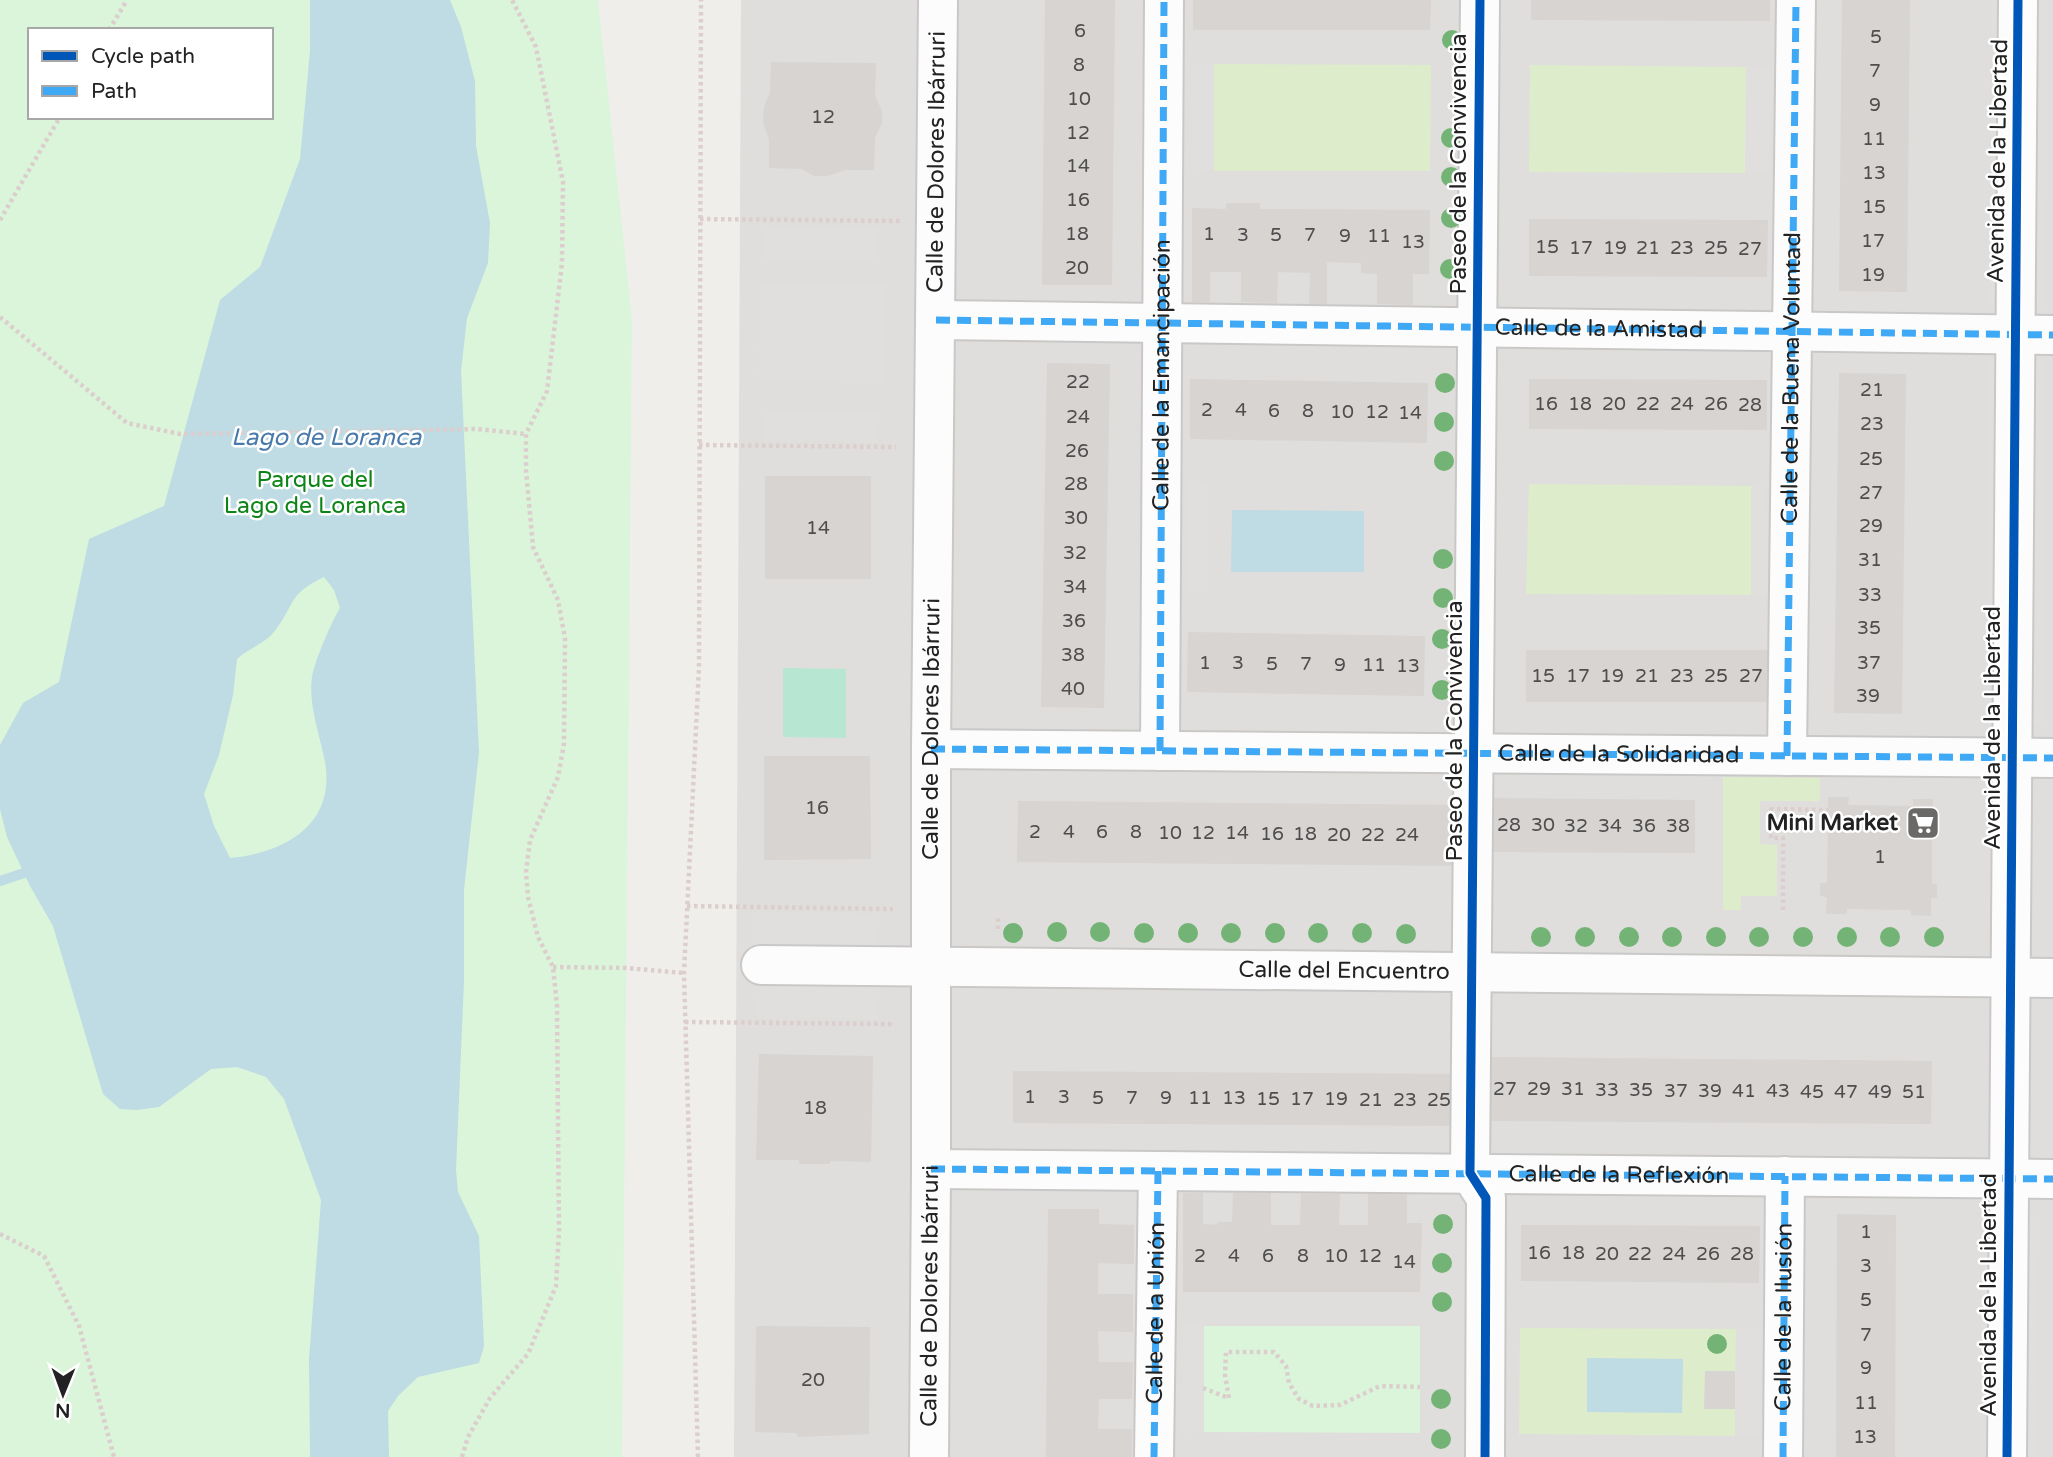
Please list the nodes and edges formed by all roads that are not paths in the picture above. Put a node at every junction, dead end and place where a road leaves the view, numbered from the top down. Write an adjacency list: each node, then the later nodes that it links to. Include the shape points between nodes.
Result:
1 (938, 0): 6 (street, Calle de Dolores Ibárruri)
2 (1164, 0): 7 (street, Calle de la Emancipación)
3 (1480, 0): 8 (street, Paseo de la Convivencia)
4 (1796, 0): 9 (street, Calle de la Buena Voluntad)
5 (2018, 0): 10 (street, Avenida de la Libertad)
6 (936, 320): 7 (street, Calle de la Amistad); 12 (street, Calle de Dolores Ibárruri)
7 (1164, 323): 8 (street, Calle de la Amistad); 13 (street, Calle de la Emancipación)
8 (1477, 327): 9 (street, Calle de la Amistad); 14 (street, Paseo de la Convivencia)
9 (1793, 331): 10 (street, Calle de la Amistad); 15 (street, Calle de la Buena Voluntad)
10 (2015, 334): 11 (street, Calle de la Amistad); 16 (street, Avenida de la Libertad)
11 (2053, 335)
12 (931, 749): 13 (street, Calle de la Solidaridad); 19 (street, Calle de Dolores Ibárruri)
13 (1160, 751): 14 (street, Calle de la Solidaridad)
14 (1474, 754): 15 (street, Calle de la Solidaridad); 20 (street, Paseo de la Convivencia)
15 (1787, 756): 16 (street, Calle de la Solidaridad)
16 (2012, 758): 17 (street, Calle de la Solidaridad); 21 (street, Avenida de la Libertad)
17 (2053, 758)
18 (761, 965): 19 (street, Calle del Encuentro)
19 (932, 967): 20 (street, Calle del Encuentro); 23 (street, Calle de Dolores Ibárruri)
20 (1472, 972): 21 (street, Calle del Encuentro); 25 (street, Paseo de la Convivencia)
21 (2011, 977): 22 (street, Calle del Encuentro); 27 (street, Avenida de la Libertad)
22 (2053, 978)
23 (931, 1169): 24 (street, Calle de la Reflexión); 29 (street, Calle de Dolores Ibárruri)
24 (1158, 1171): 25 (street, Calle de la Reflexión); 30 (street, Calle de la Unión)
25 (1470, 1173): 26 (street, Calle de la Reflexión); 31 (street, Paseo de la Convivencia, via 1486,1198)
26 (1785, 1176): 27 (street, Calle de la Reflexión); 32 (street, Calle de la Ilusión)
27 (2009, 1178): 28 (street, Calle de la Reflexión); 33 (street, Avenida de la Libertad)
28 (2053, 1179)
29 (929, 1457)
30 (1154, 1457)
31 (1485, 1457)
32 (1783, 1457)
33 (2007, 1457)

